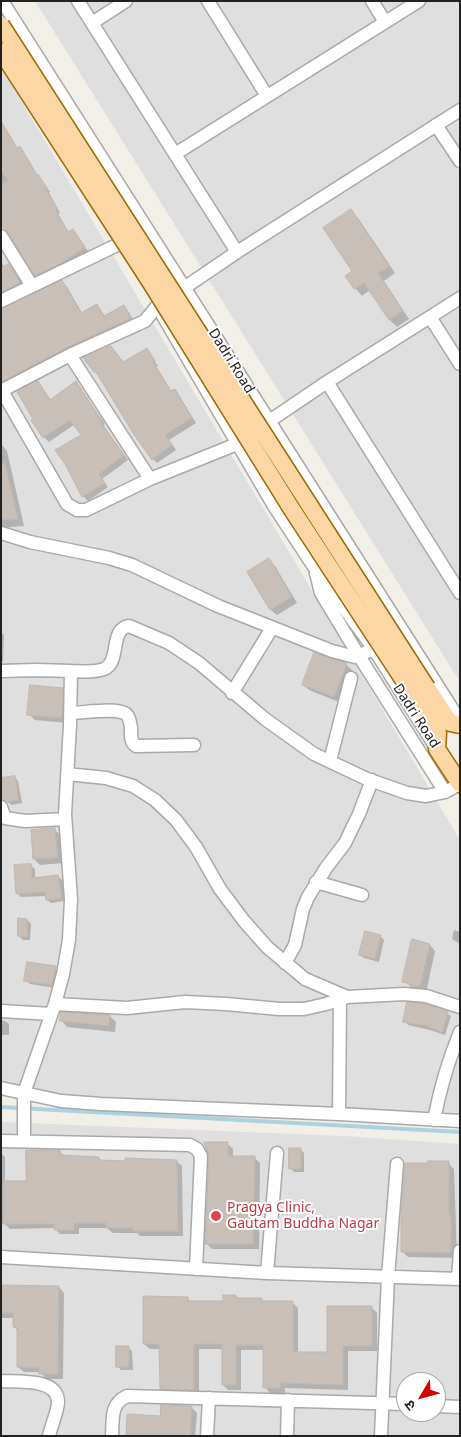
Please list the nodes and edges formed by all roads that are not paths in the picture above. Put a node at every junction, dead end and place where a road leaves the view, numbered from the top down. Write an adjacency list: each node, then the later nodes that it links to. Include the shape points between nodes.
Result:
1 (2, 1): 10 (street, Dadri Road)
2 (78, 1): 8 (street)
3 (126, 1): 8 (street)
4 (208, 1): 14 (street)
5 (372, 1): 7 (street)
6 (418, 1): 7 (street)
7 (385, 22): 14 (street)
8 (92, 23): 17 (street)
9 (1, 25): 47 (main road, bridge)
10 (29, 44): 12 (street); 23 (street, Dadri Road)
11 (1, 51): 47 (main road, bridge, via 151,282 291,508)
12 (1, 59)
13 (1, 66): 20 (street, Dadri Road)
14 (267, 96): 17 (street)
15 (460, 110): 16 (street)
16 (436, 125): 18 (street); 21 (street)
17 (174, 154): 21 (street)
18 (460, 161)
19 (1, 236): 22 (street)
20 (119, 244): 22 (street); 26 (street, Dadri Road)
21 (237, 252): 23 (street)
22 (32, 286): 25 (street)
23 (184, 288): 32 (street, Dadri Road)
24 (460, 298): 27 (street)
25 (1, 301)
26 (157, 306): 28 (street, via 145,321); 33 (street, Dadri Road)
27 (430, 317): 29 (street); 30 (street)
28 (70, 355): 31 (street); 34 (street)
29 (460, 364)
30 (327, 382): 32 (street); 39 (street)
31 (2, 391): 34 (street, via 67,504 77,510 86,510)
32 (269, 421): 33 (street); 35 (street, Dadri Road)
33 (237, 444): 34 (street); 37 (street, Dadri Road)
34 (150, 479)
35 (326, 510): 37 (street); 49 (street, Dadri Road)
36 (1, 533): 40 (street, via 132,565 188,593)
37 (293, 534): 38 (street, Dadri Road)
38 (314, 567): 41 (street, Dadri Road); 42 (street, via 321,593)
39 (460, 593)
40 (272, 628): 42 (street, via 332,651); 46 (street)
41 (374, 649): 42 (street); 52 (street, Dadri Road)
42 (359, 656): 56 (street)
43 (1, 671): 44 (street)
44 (71, 671): 46 (street, via 108,667 119,634 129,626 168,643 199,664); 48 (street)
45 (351, 678): 53 (street)
46 (232, 693): 53 (street, via 314,754)
47 (421, 693): 50 (main road, via 450,723); 52 (main road, via 438,733)
48 (70, 713): 51 (street, via 124,712 136,746); 54 (street)
49 (460, 721)
50 (460, 725)
51 (194, 744)
52 (437, 749): 56 (main road, Dadri Road)
53 (330, 761): 55 (street)
54 (67, 774): 58 (street); 61 (street, via 106,778 133,786 155,800 176,820 244,921)
55 (372, 780): 56 (street, via 406,793 426,796); 59 (street, via 345,843)
56 (455, 786)
57 (1, 806): 58 (street, via 6,818 24,821)
58 (65, 819): 64 (street, via 71,899 69,940)
59 (316, 882): 60 (street); 61 (street, via 303,909 295,944)
60 (362, 895)
61 (285, 963): 62 (street, via 305,979)
62 (344, 998): 63 (street, via 404,994 426,996); 64 (street, via 304,1009 185,1002 127,1008); 69 (street)
63 (460, 1007)
64 (53, 1009): 65 (street); 68 (street)
65 (1, 1011)
66 (460, 1032): 70 (street, via 446,1067)
67 (1, 1088): 68 (street)
68 (24, 1098): 69 (street); 73 (street)
69 (339, 1114): 70 (street)
70 (434, 1120): 71 (street)
71 (460, 1121)
72 (1, 1141): 73 (street)
73 (24, 1141): 78 (street, via 190,1145 197,1149 201,1156)
74 (277, 1153): 79 (street)
75 (397, 1164): 80 (street)
76 (460, 1251): 81 (street)
77 (1, 1257): 78 (street)
78 (196, 1269): 79 (street)
79 (267, 1273): 80 (street)
80 (388, 1277): 81 (street); 85 (street)
81 (459, 1279)
82 (1, 1381): 89 (street, via 44,1384 54,1390 58,1401)
83 (210, 1398): 84 (street); 90 (street, via 127,1396 118,1400 114,1408); 91 (street)
84 (288, 1400): 85 (street); 92 (street)
85 (383, 1402): 86 (street); 93 (street)
86 (396, 1403)
87 (446, 1406): 88 (street)
88 (460, 1407)
89 (49, 1436)
90 (112, 1436)
91 (207, 1436)
92 (288, 1436)
93 (381, 1436)

